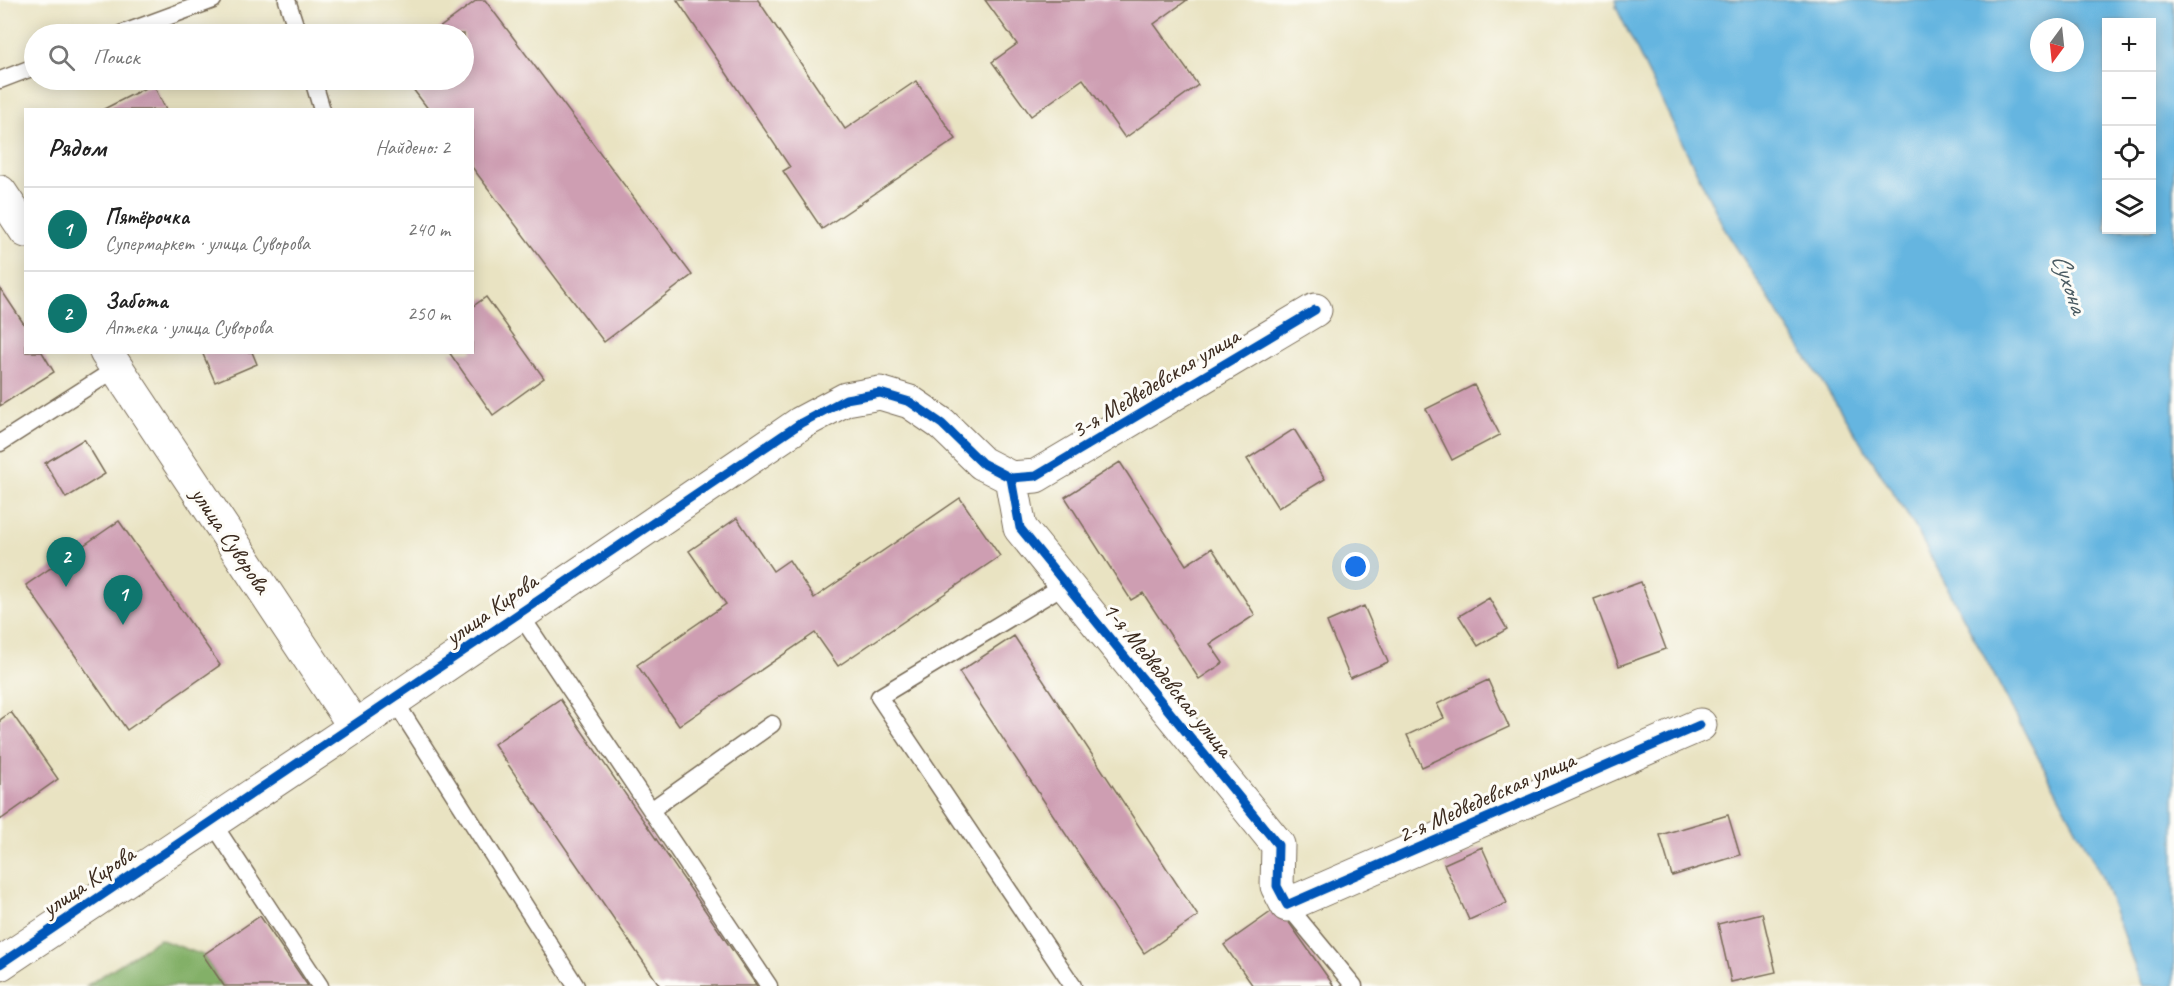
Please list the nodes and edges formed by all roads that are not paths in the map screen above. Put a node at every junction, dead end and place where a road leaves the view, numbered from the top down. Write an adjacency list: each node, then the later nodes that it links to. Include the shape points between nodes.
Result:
1 (213, 0): 3 (lane)
2 (287, 0): 4 (lane)
3 (148, 24)
4 (295, 24)
5 (24, 71): 6 (lane)
6 (0, 80)
7 (316, 90): 8 (lane)
8 (321, 108)
9 (0, 192): 10 (street)
10 (24, 228)
11 (1315, 310): 14 (street, 3-я Медведевская улица, via 1036,476)
12 (112, 360): 13 (lane); 20 (street, улица Суворова)
13 (0, 442)
14 (1011, 478): 15 (street, 1-я Медведевская улица, via 1020,528); 16 (street, улица Кирова, via 982,463 942,424 910,402 880,393 846,399 801,423)
15 (1066, 584): 23 (street, 1-я Медведевская улица, via 1278,845 1277,886); 28 (lane, via 879,697)
16 (519, 613): 17 (street, улица Кирова); 21 (lane)
17 (394, 700): 20 (street, улица Кирова); 26 (lane)
18 (772, 724): 21 (lane)
19 (1700, 725): 23 (street, 2-я Медведевская улица)
20 (355, 727): 22 (street, улица Кирова)
21 (651, 810): 27 (lane)
22 (212, 822): 24 (street, улица Кирова); 25 (lane)
23 (1287, 905): 29 (lane)
24 (0, 964)
25 (320, 986)
26 (576, 986)
27 (770, 986)
28 (1073, 986)
29 (1354, 986)

